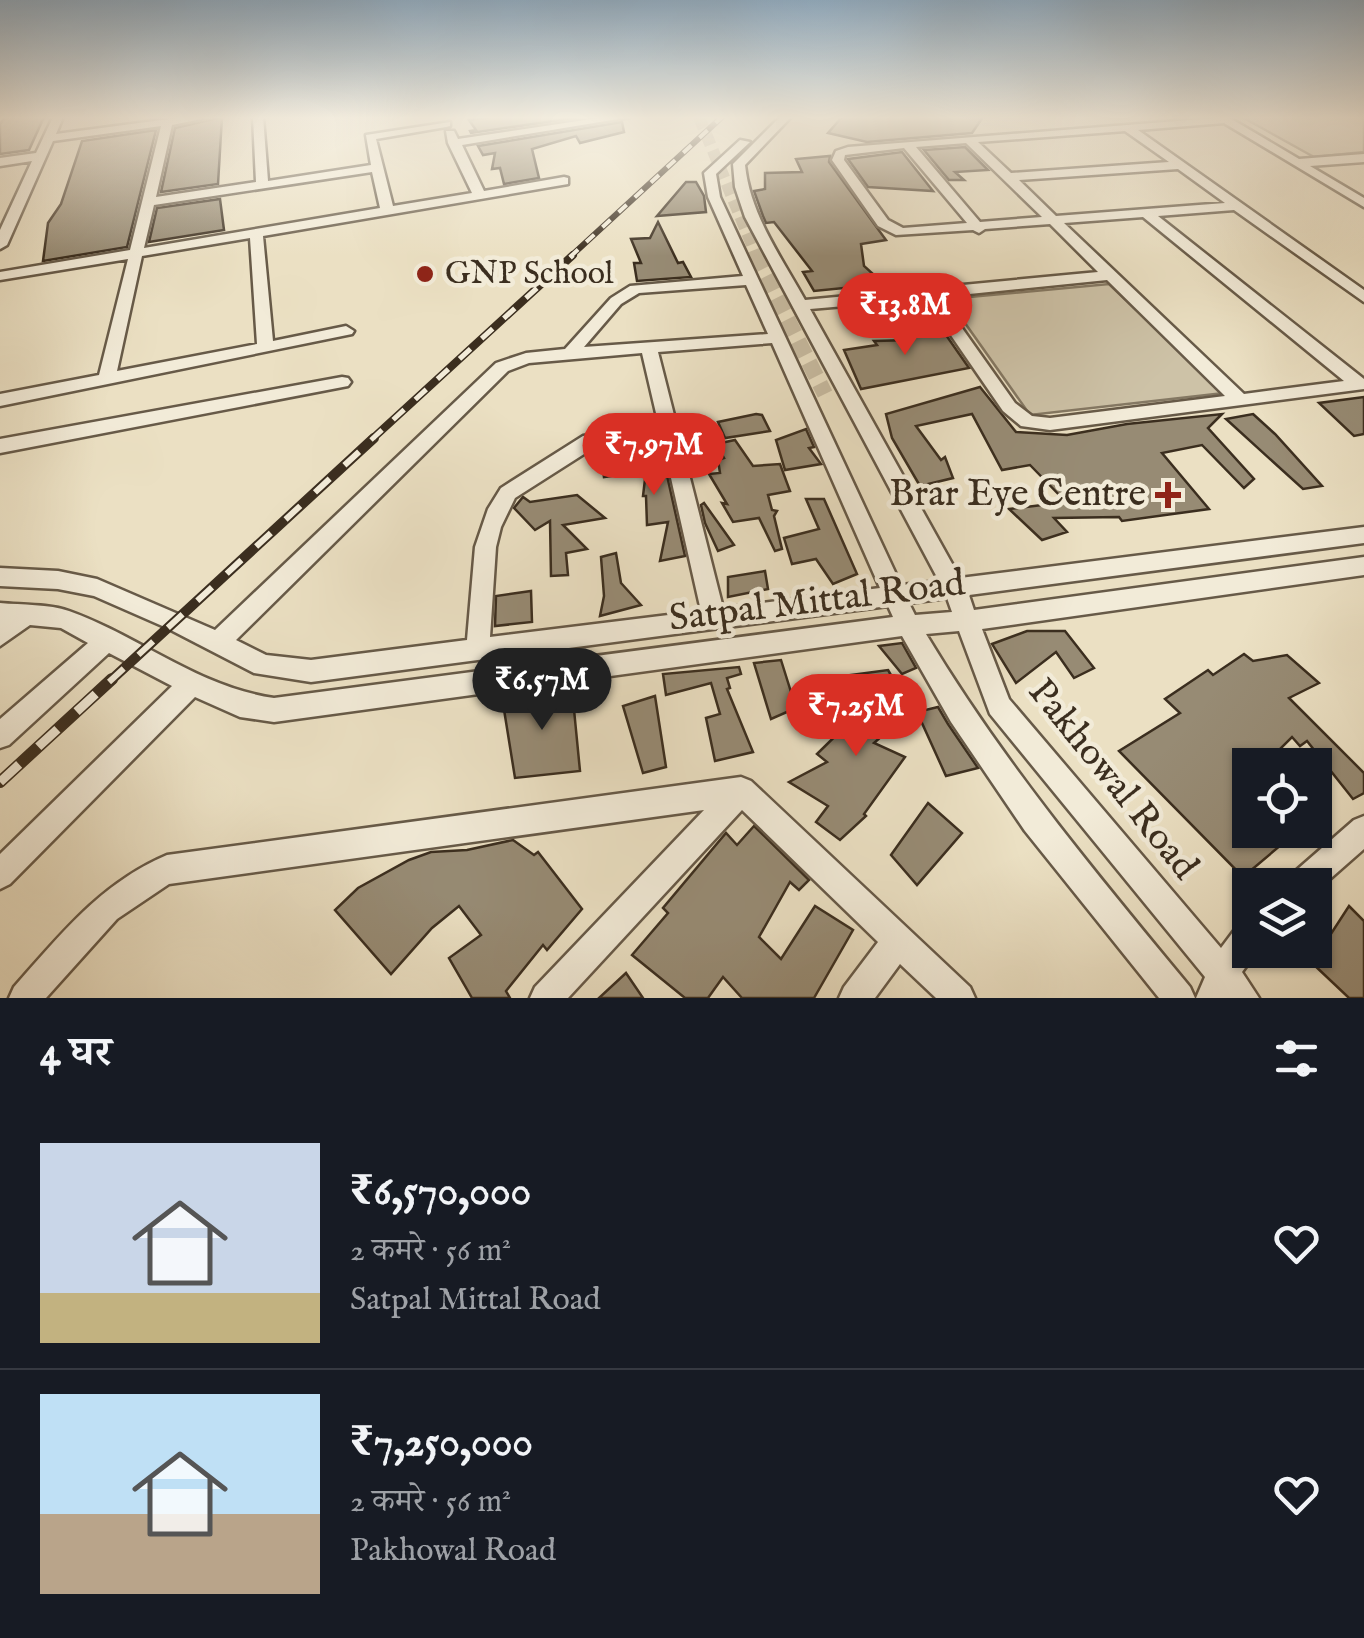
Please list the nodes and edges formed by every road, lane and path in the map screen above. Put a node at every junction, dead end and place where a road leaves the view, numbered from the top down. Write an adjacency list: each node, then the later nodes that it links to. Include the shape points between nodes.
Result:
1 (37, 164): 20 (street)
2 (158, 164): 18 (street)
3 (261, 164): 16 (street)
4 (376, 164): 13 (street)
5 (464, 164): 17 (street)
6 (724, 164): 32 (street, Pakhowal Road, via 710,172 714,198)
7 (738, 164): 35 (street, Pakhowal Road, via 752,216)
8 (841, 164): 26 (street, via 894,231)
9 (924, 164): 26 (street)
10 (995, 164): 14 (street)
11 (1299, 164): 19 (street)
12 (1181, 165): 14 (street); 21 (street)
13 (377, 168): 16 (street); 23 (street)
14 (1009, 177): 25 (street)
15 (564, 181): 17 (street)
16 (262, 184): 18 (street)
17 (479, 194): 23 (street)
18 (149, 202): 29 (street)
19 (1364, 203)
20 (20, 204): 22 (street); 28 (street)
21 (1238, 206): 24 (street); 34 (street)
22 (0, 208)
23 (387, 209): 27 (street)
24 (1148, 214): 25 (street); 43 (street)
25 (1058, 222): 26 (street); 31 (street)
26 (979, 228)
27 (256, 232): 29 (street); 39 (street)
28 (0, 245)
29 (137, 253): 30 (street); 41 (street)
30 (0, 276)
31 (1110, 276): 33 (street); 45 (street)
32 (749, 280): 37 (street, Pakhowal Road); 40 (street, via 635,289)
33 (930, 294): 35 (street); 45 (street, via 1009,407 1027,422)
34 (1364, 297)
35 (799, 304): 51 (street, Pakhowal Road)
36 (346, 331): 39 (street)
37 (776, 338): 38 (street); 52 (street, Pakhowal Road)
38 (649, 347): 40 (street); 46 (street)
39 (265, 348): 41 (street)
40 (570, 353): 60 (street, via 502,367)
41 (107, 376): 44 (street)
42 (342, 382): 47 (street)
43 (1361, 384): 45 (street)
44 (0, 400)
45 (1240, 400)
46 (668, 431): 55 (street); 61 (street, via 590,441 499,504 487,548)
47 (0, 446)
48 (1364, 534): 51 (street, Satpal Mittal Road)
49 (1364, 566): 56 (street, Satpal Mittal Road)
50 (0, 577): 60 (street, Satpal Mittal Road, via 97,588)
51 (955, 588): 52 (street, Satpal Mittal Road); 56 (street, Pakhowal Road)
52 (893, 597): 55 (street, Satpal Mittal Road); 57 (street, Pakhowal Road)
53 (0, 613): 54 (street, Satpal Mittal Road)
54 (26, 615): 58 (street); 59 (street, Satpal Mittal Road, via 64,620)
55 (716, 620): 61 (street, Satpal Mittal Road)
56 (970, 621): 57 (street, Satpal Mittal Road); 69 (street, Pakhowal Road, via 999,706)
57 (908, 625): 62 (street, Satpal Mittal Road, via 274,710 240,705); 74 (street, Pakhowal Road, via 1035,822)
58 (0, 636)
59 (108, 638): 62 (street, Satpal Mittal Road); 63 (street)
60 (218, 642): 61 (street, Satpal Mittal Road, via 263,664 311,671)
61 (478, 649)
62 (192, 683): 67 (street)
63 (0, 736)
64 (741, 790): 68 (street); 70 (street, via 167,870 115,900); 71 (street)
65 (1364, 830): 66 (street)
66 (1320, 868)
67 (0, 874)
68 (898, 941): 72 (street); 73 (street)
69 (1225, 990)
70 (26, 998)
71 (546, 998)
72 (855, 998)
73 (960, 998)
74 (1179, 998)

